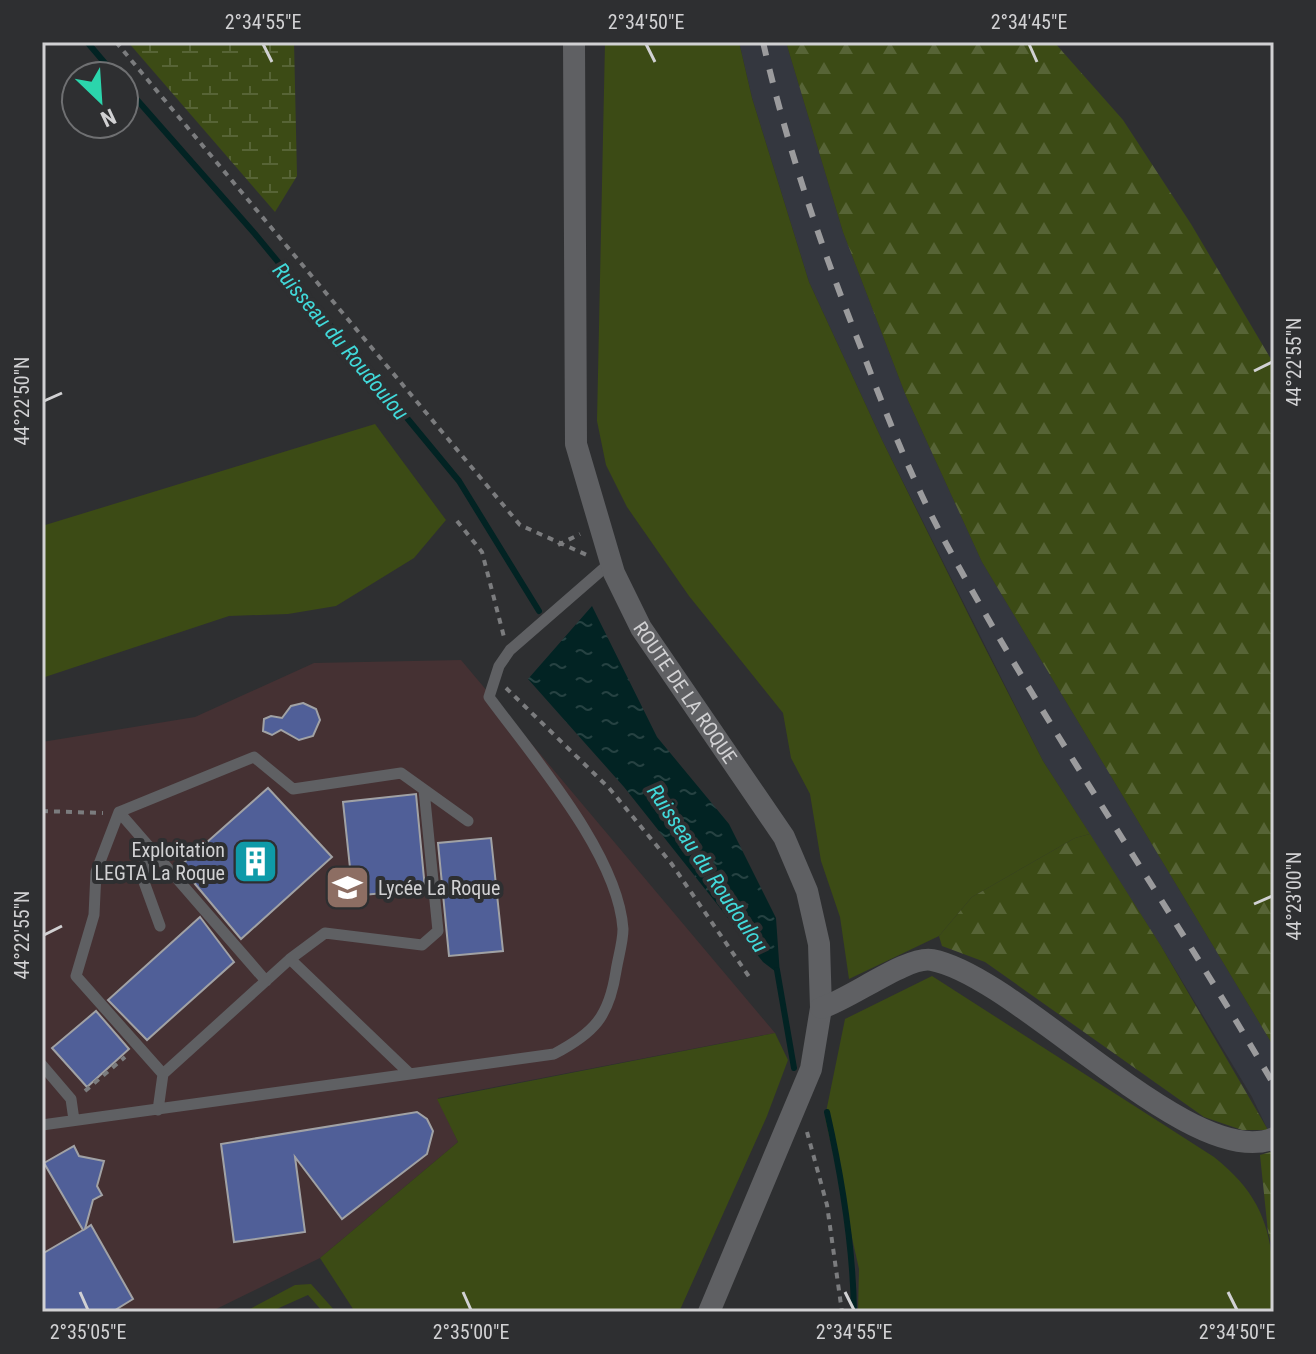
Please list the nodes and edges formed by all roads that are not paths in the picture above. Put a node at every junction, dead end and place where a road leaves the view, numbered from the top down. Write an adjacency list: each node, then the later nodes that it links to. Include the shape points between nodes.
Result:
1 (574, 42): 2 (street, ROUTE DE LA ROQUE, via 576,444)
2 (610, 563): 10 (street, ROUTE DE LA ROQUE, via 641,628 784,837 807,891 819,944); 13 (lane, via 510,650 489,697 610,875 623,929 612,1003 586,1037 554,1054)
3 (424, 790): 4 (lane, via 401,773 293,789 254,757); 5 (lane); 8 (lane, via 438,931 422,945 325,933)
4 (119, 812): 6 (lane); 12 (lane, via 96,872 94,915 76,976)
5 (468, 821)
6 (145, 842): 7 (lane, via 144,882); 9 (lane)
7 (160, 926)
8 (290, 959): 9 (lane); 13 (lane)
9 (266, 981): 12 (lane)
10 (821, 1008): 17 (street, via 929,959 970,974 1208,1134 1240,1144); 18 (street, ROUTE DE LA ROQUE, via 811,1069)
11 (42, 1065): 15 (lane, via 71,1099)
12 (163, 1074): 14 (lane)
13 (410, 1074): 14 (lane)
14 (158, 1110): 15 (lane)
15 (74, 1120): 16 (lane)
16 (42, 1125)
17 (1274, 1138)
18 (709, 1312)

